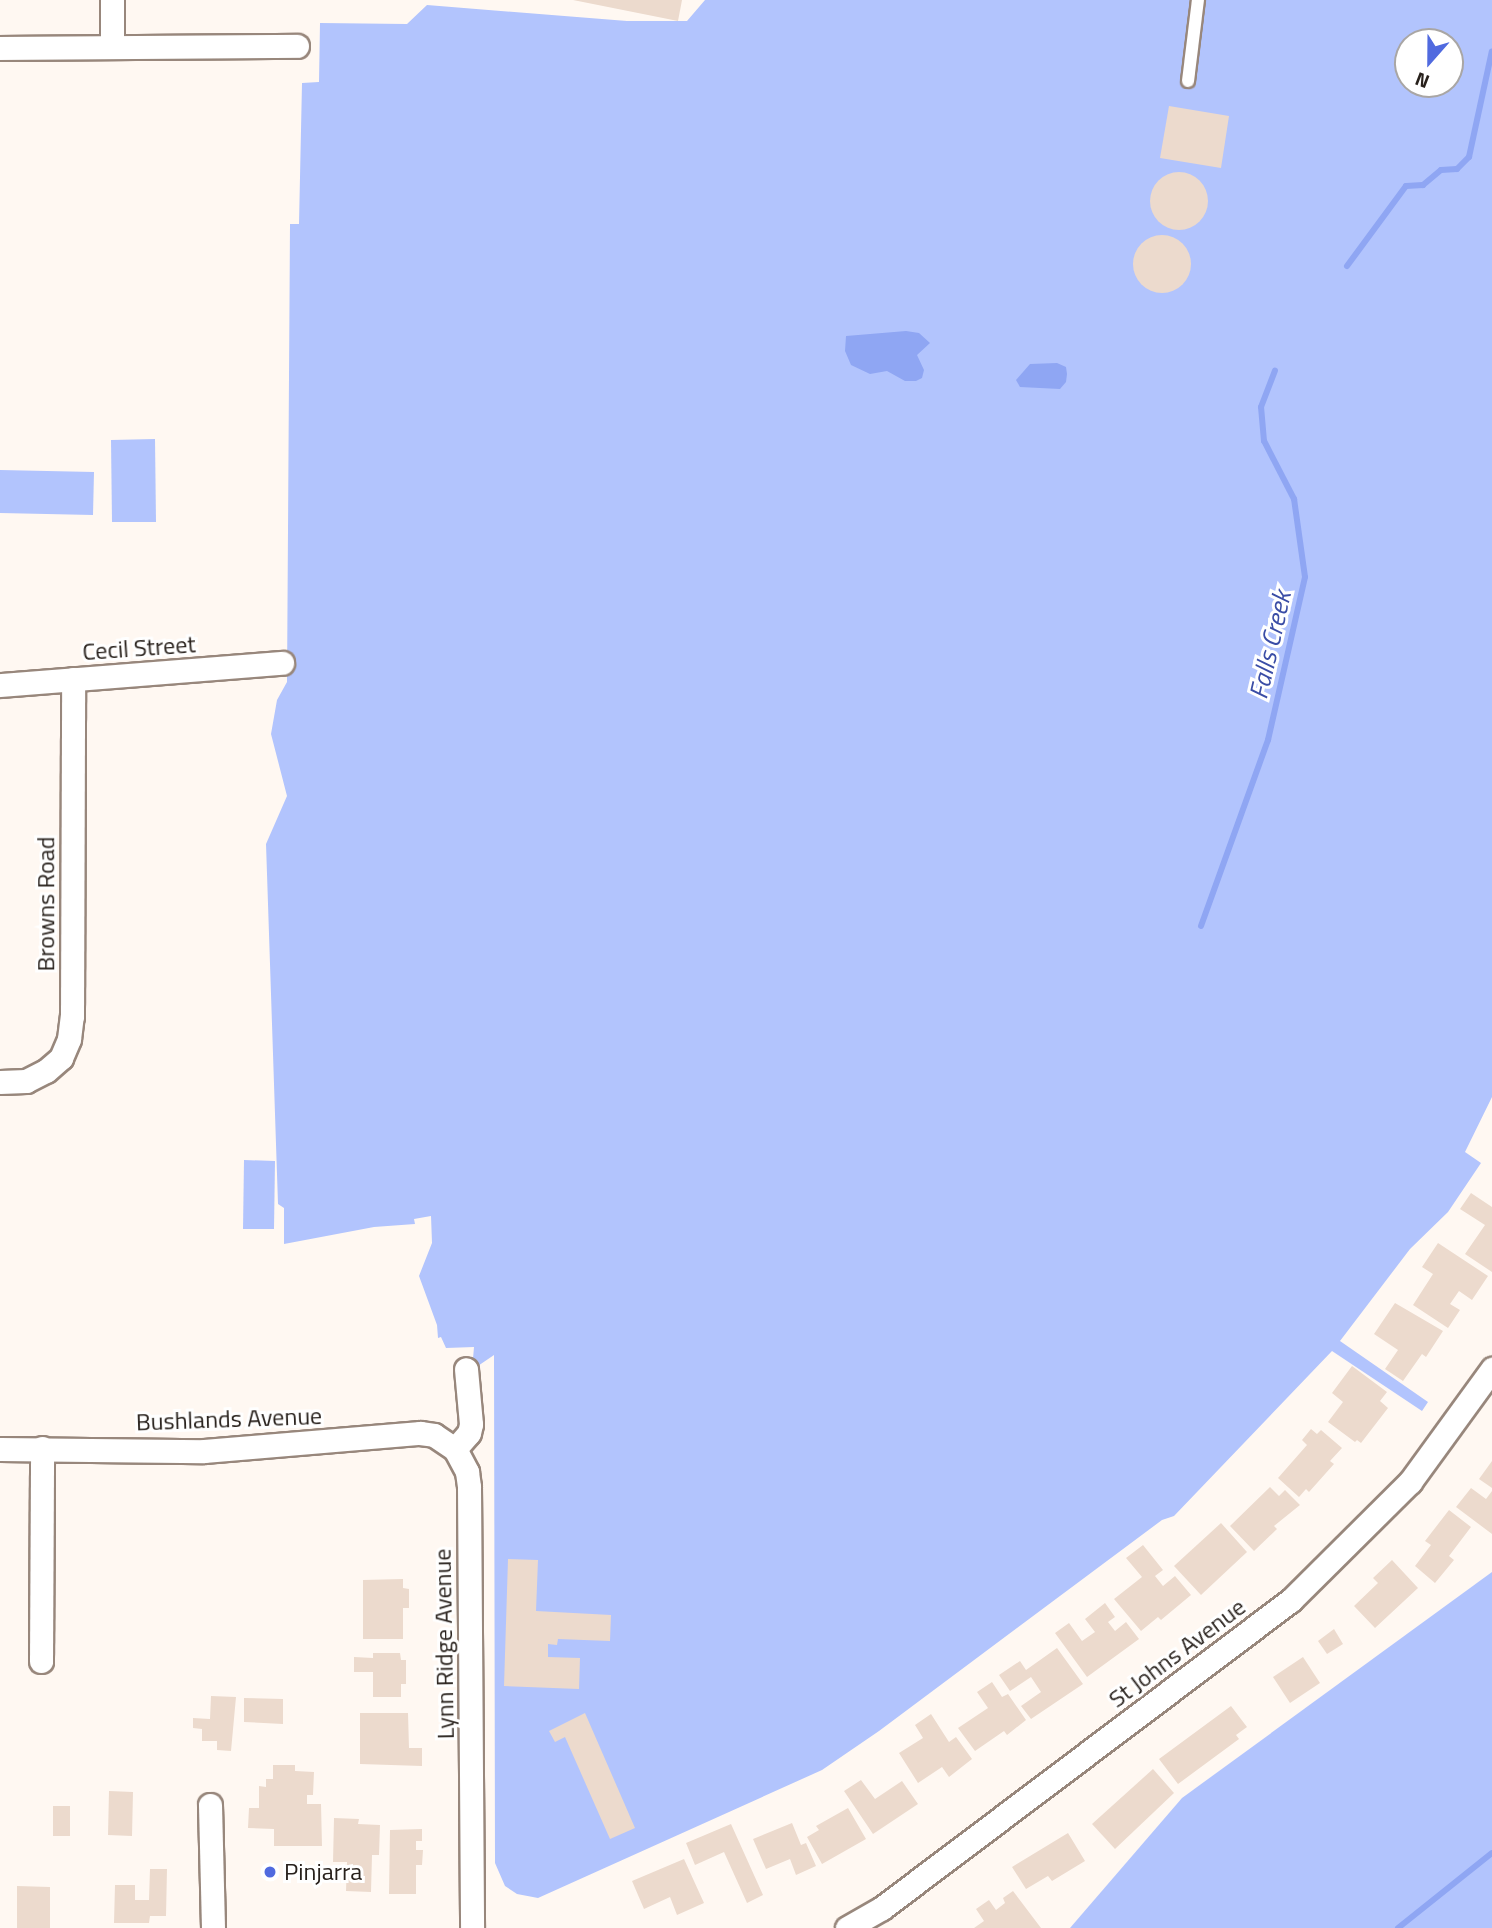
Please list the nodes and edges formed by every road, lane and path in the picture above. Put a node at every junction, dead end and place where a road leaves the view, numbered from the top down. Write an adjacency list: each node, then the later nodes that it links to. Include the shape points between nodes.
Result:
1 (112, 0): 3 (street)
2 (1198, 0): 6 (lane)
3 (112, 46): 4 (street); 5 (street)
4 (297, 46)
5 (0, 48)
6 (1188, 81)
7 (282, 663): 8 (street, Cecil Street)
8 (73, 679): 9 (street, Cecil Street); 10 (street, Browns Road, via 69,1039 61,1058 46,1072 26,1081)
9 (0, 685)
10 (0, 1082)
11 (466, 1369): 15 (street, via 471,1424)
12 (1492, 1369): 20 (street, St Johns Avenue, via 1410,1482 1291,1600 882,1908)
13 (42, 1448): 14 (street, Bushlands Avenue); 15 (street, Bushlands Avenue, via 204,1451 420,1433 434,1435); 16 (street)
14 (0, 1449)
15 (454, 1449): 19 (street, Lynn Ridge Avenue, via 467,1472 469,1487)
16 (41, 1661)
17 (211, 1805): 18 (street)
18 (213, 1928)
19 (472, 1928)
20 (847, 1928)

